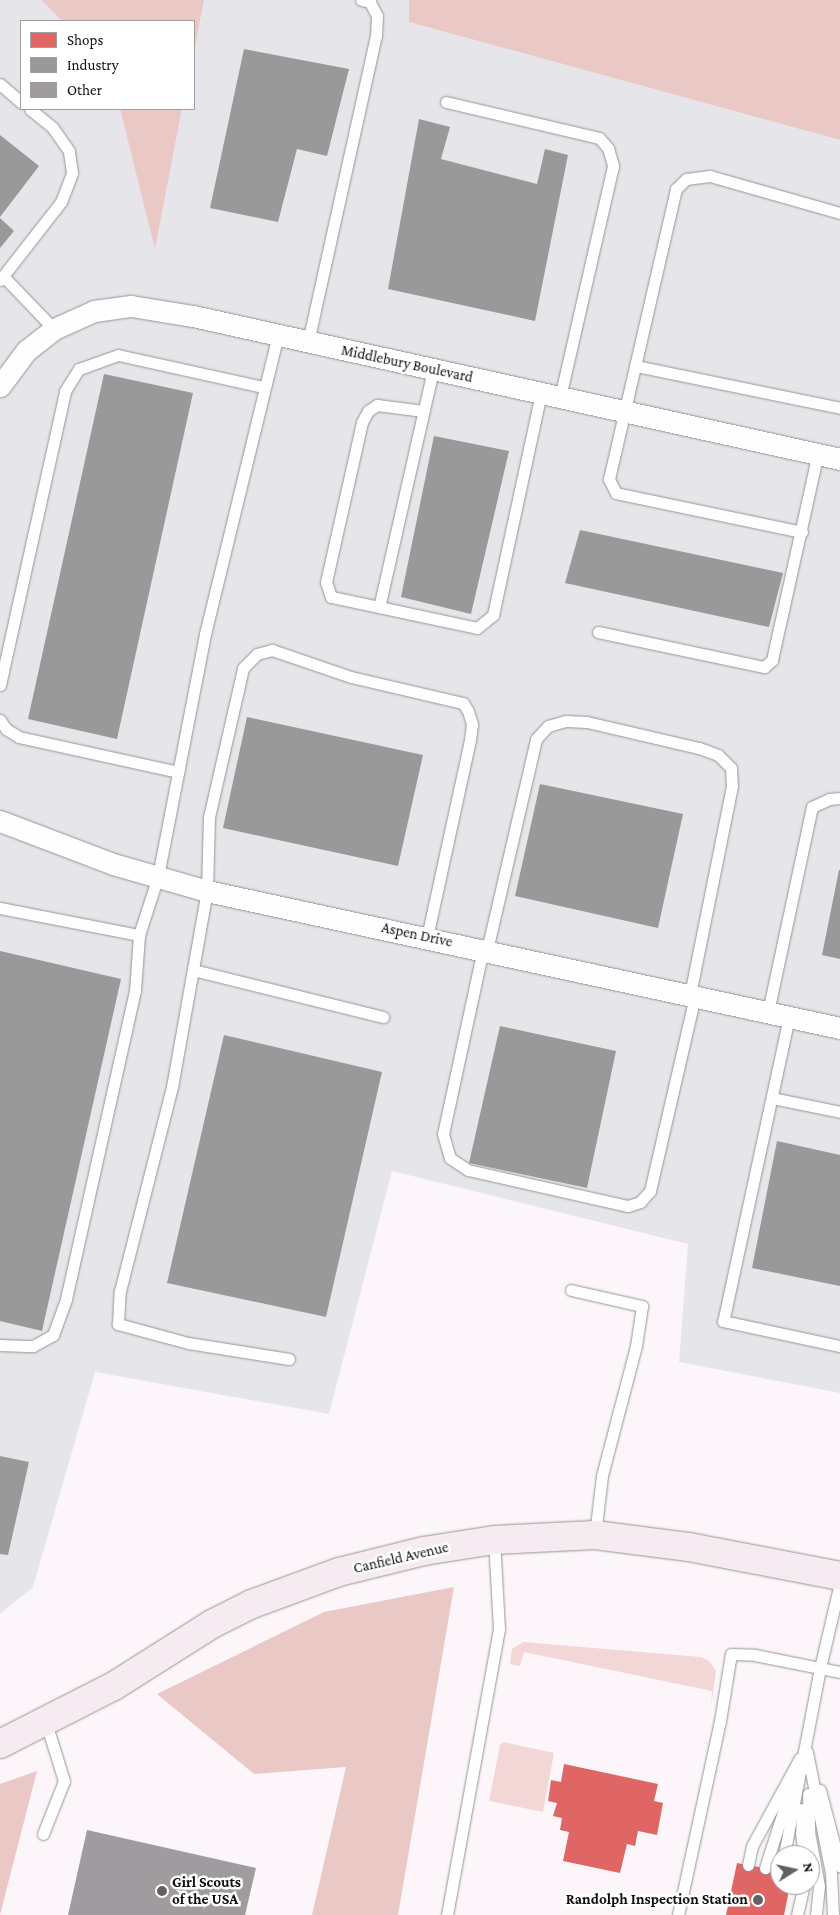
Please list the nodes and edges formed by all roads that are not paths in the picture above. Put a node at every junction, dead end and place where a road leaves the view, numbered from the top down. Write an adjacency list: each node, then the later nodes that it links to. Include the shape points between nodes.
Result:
1 (361, 0): 10 (lane, via 370,2 376,16 376,36)
2 (0, 84): 3 (lane)
3 (20, 101)
4 (446, 102): 15 (lane, via 599,138 608,148 613,166)
5 (31, 110): 7 (lane, via 52,126 69,151 72,173 60,202)
6 (840, 213): 11 (lane, via 710,176 686,179 676,189 672,202)
7 (1, 278): 8 (lane)
8 (54, 329): 9 (street, Middlebury Boulevard, via 94,311 131,306); 13 (street, Middlebury Boulevard, via 26,350)
9 (278, 335): 10 (street, Middlebury Boulevard); 14 (lane)
10 (308, 342): 12 (street, Middlebury Boulevard)
11 (636, 366): 16 (lane); 18 (lane)
12 (433, 370): 15 (street, Middlebury Boulevard); 17 (lane)
13 (0, 386)
14 (263, 387): 24 (lane, via 118,355 79,369 65,391); 26 (lane, via 205,634)
15 (551, 395): 18 (street, Middlebury Boulevard); 22 (lane, via 493,616 477,628)
16 (840, 408)
17 (424, 411): 22 (lane); 22 (lane, via 376,405 362,422 326,582 331,597)
18 (626, 411): 19 (street, Middlebury Boulevard); 21 (lane, via 610,478 616,493)
19 (818, 453): 20 (street, Middlebury Boulevard); 21 (lane)
20 (840, 458)
21 (802, 532): 23 (lane, via 772,660 764,667)
22 (379, 607)
23 (598, 632)
24 (0, 685)
25 (0, 720): 26 (lane, via 6,729 19,737)
26 (178, 772): 29 (lane)
27 (840, 798): 37 (lane, via 812,807)
28 (0, 821): 29 (street, Aspen Drive, via 113,864)
29 (158, 876): 30 (street, Aspen Drive); 32 (lane)
30 (207, 891): 33 (street, Aspen Drive); 33 (lane, via 209,817 243,668 257,654 272,650 351,677 463,703 468,711 472,724 470,740); 35 (lane)
31 (0, 908): 32 (lane)
32 (139, 935): 44 (lane, via 135,991 66,1298 53,1335 33,1346)
33 (426, 937): 34 (street, Aspen Drive)
34 (485, 949): 36 (street, Aspen Drive); 36 (lane, via 444,1129 450,1158 468,1170 628,1206 640,1202 650,1191); 36 (lane, via 536,739 548,726 566,721 587,722 699,748 718,756 730,768 732,786)
35 (193, 970): 38 (lane); 46 (lane, via 172,1087 120,1290 118,1324 188,1342)
36 (693, 996): 37 (street, Aspen Drive)
37 (768, 1012): 39 (street, Aspen Drive)
38 (383, 1017)
39 (789, 1017): 40 (street, Aspen Drive); 41 (lane)
40 (840, 1028)
41 (772, 1098): 42 (lane); 45 (lane, via 724,1320)
42 (840, 1112)
43 (571, 1290): 47 (lane, via 642,1306 636,1346 602,1476)
44 (0, 1345)
45 (840, 1346)
46 (289, 1359)
47 (595, 1536): 48 (street, Canfield Avenue); 49 (street, Canfield Avenue, via 689,1546)
48 (494, 1540): 53 (street, Canfield Avenue, via 365,1565 252,1604); 63 (lane, via 499,1629)
49 (840, 1576)
50 (840, 1583): 51 (lane)
51 (820, 1668): 52 (lane); 55 (lane); 64 (lane, via 731,1654 720,1721)
52 (840, 1672)
53 (46, 1723): 54 (street, Canfield Avenue); 56 (lane, via 64,1781)
54 (0, 1744)
55 (806, 1745): 57 (lane); 58 (lane); 59 (lane, via 752,1846); 60 (lane); 61 (lane); 66 (lane, via 810,1832 819,1886); 67 (lane, via 831,1873)
56 (43, 1834)
57 (786, 1845)
58 (803, 1845)
59 (748, 1865)
60 (840, 1866)
61 (765, 1868)
62 (802, 1895): 65 (lane)
63 (447, 1915)
64 (678, 1915)
65 (797, 1915)
66 (816, 1915)
67 (833, 1915)

